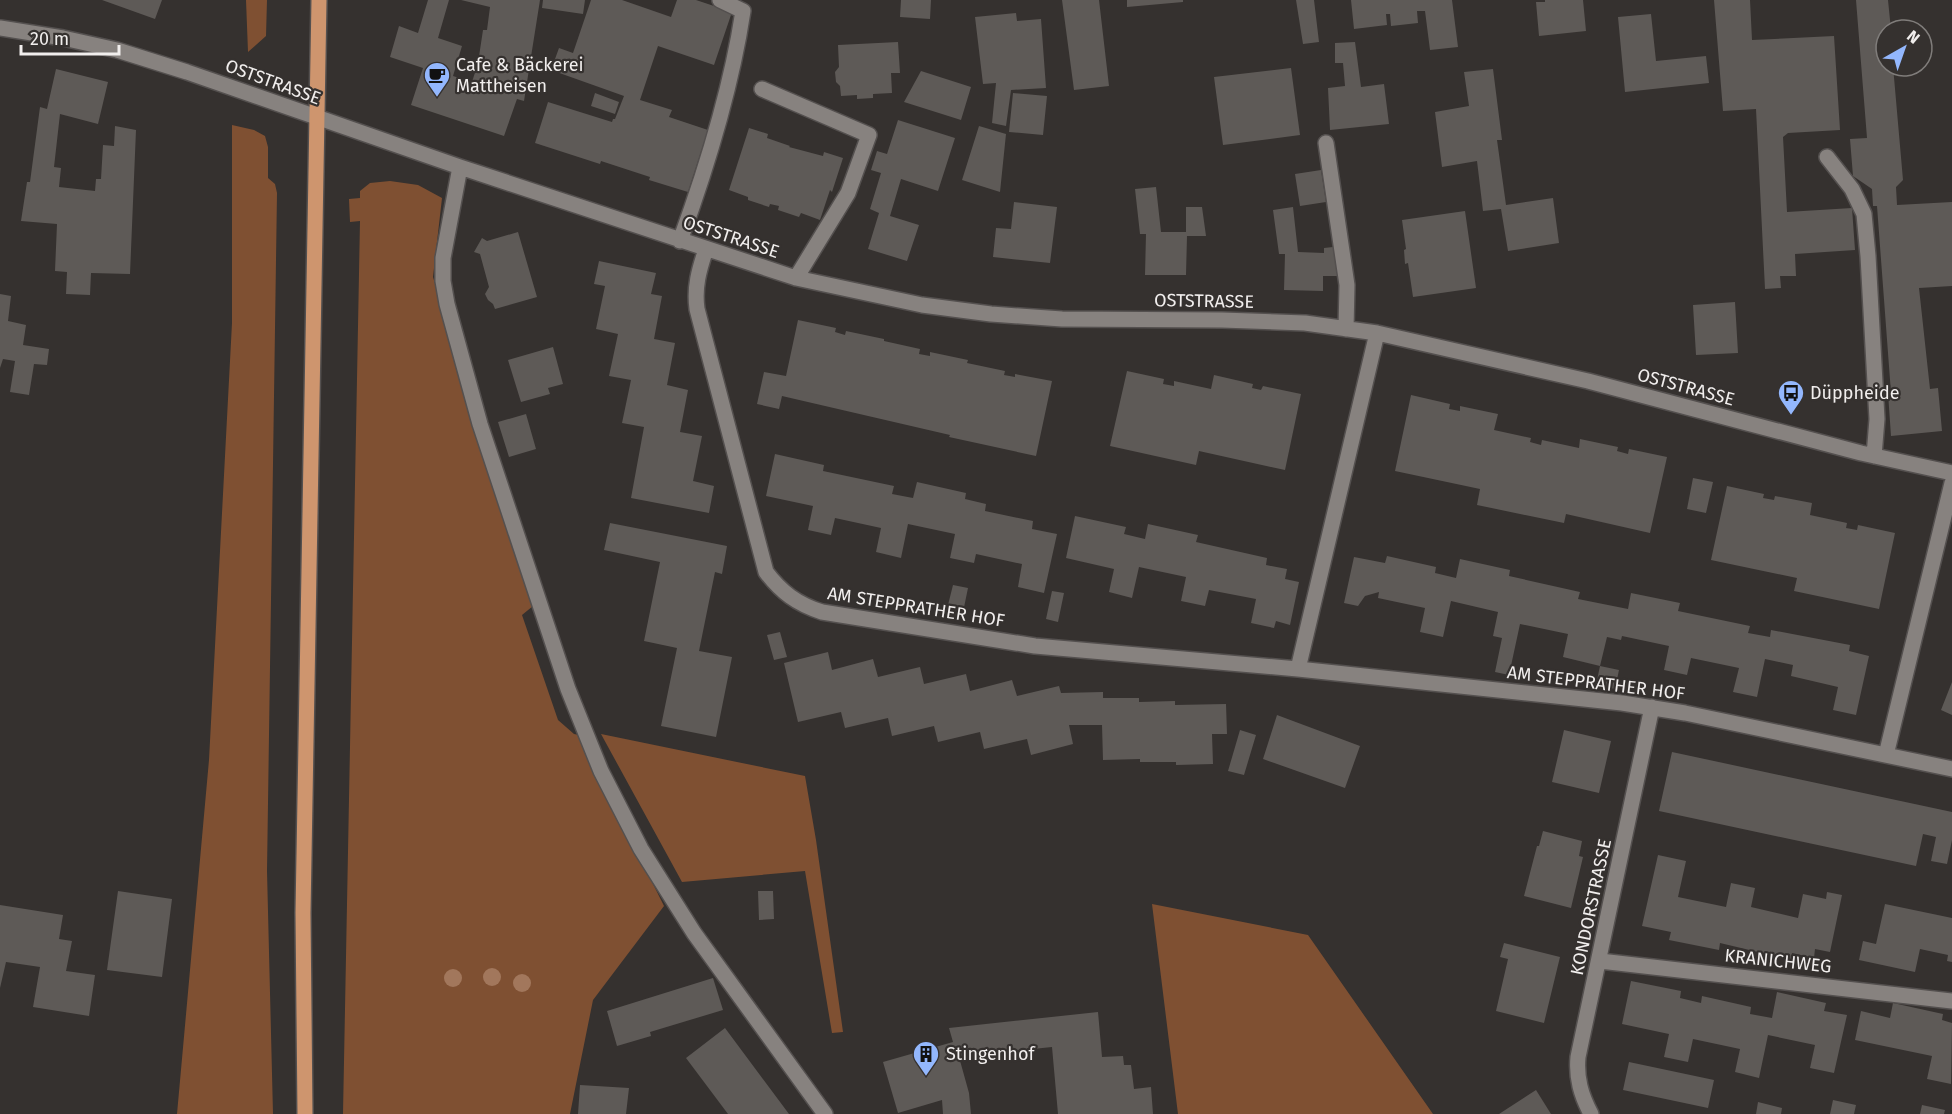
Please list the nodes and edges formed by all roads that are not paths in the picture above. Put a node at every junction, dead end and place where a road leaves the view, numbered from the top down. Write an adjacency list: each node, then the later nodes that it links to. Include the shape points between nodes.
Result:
1 (319, 0): 5 (main road)
2 (720, 0): 9 (street, via 743,11 738,43 703,178)
3 (0, 28): 5 (street, OSTSTRASSE, via 117,50)
4 (762, 89): 11 (street, via 869,135 848,193)
5 (316, 118): 8 (street, OSTSTRASSE); 23 (main road, via 303,913)
6 (1326, 143): 12 (street, via 1347,285)
7 (1827, 157): 14 (street, via 1852,189 1864,214 1877,419)
8 (460, 167): 9 (street, OSTSTRASSE); 24 (street, via 443,258 447,304 480,424 564,678 601,771 641,849 671,899)
9 (680, 242): 10 (street, OSTSTRASSE)
10 (706, 249): 11 (street, OSTSTRASSE); 17 (street, AM STEPPRATHER HOF, via 697,277 697,309 766,572 790,597 822,612 1035,646)
11 (796, 278): 12 (street, OSTSTRASSE, via 922,305 991,314 1062,319 1240,320)
12 (1346, 329): 13 (street, OSTSTRASSE)
13 (1377, 333): 14 (street, OSTSTRASSE, via 1588,381); 17 (street)
14 (1874, 456): 15 (street, OSTSTRASSE)
15 (1952, 473)
16 (1952, 483): 19 (street)
17 (1298, 669): 18 (street, AM STEPPRATHER HOF)
18 (1652, 707): 19 (street, AM STEPPRATHER HOF); 21 (street, KONDORSTRASSE)
19 (1886, 755): 20 (street, AM STEPPRATHER HOF)
20 (1952, 769)
21 (1600, 961): 22 (street, KRANICHWEG); 25 (street, KONDORSTRASSE, via 1576,1073)
22 (1952, 1000)
23 (305, 1114)
24 (825, 1114)
25 (1591, 1114)

